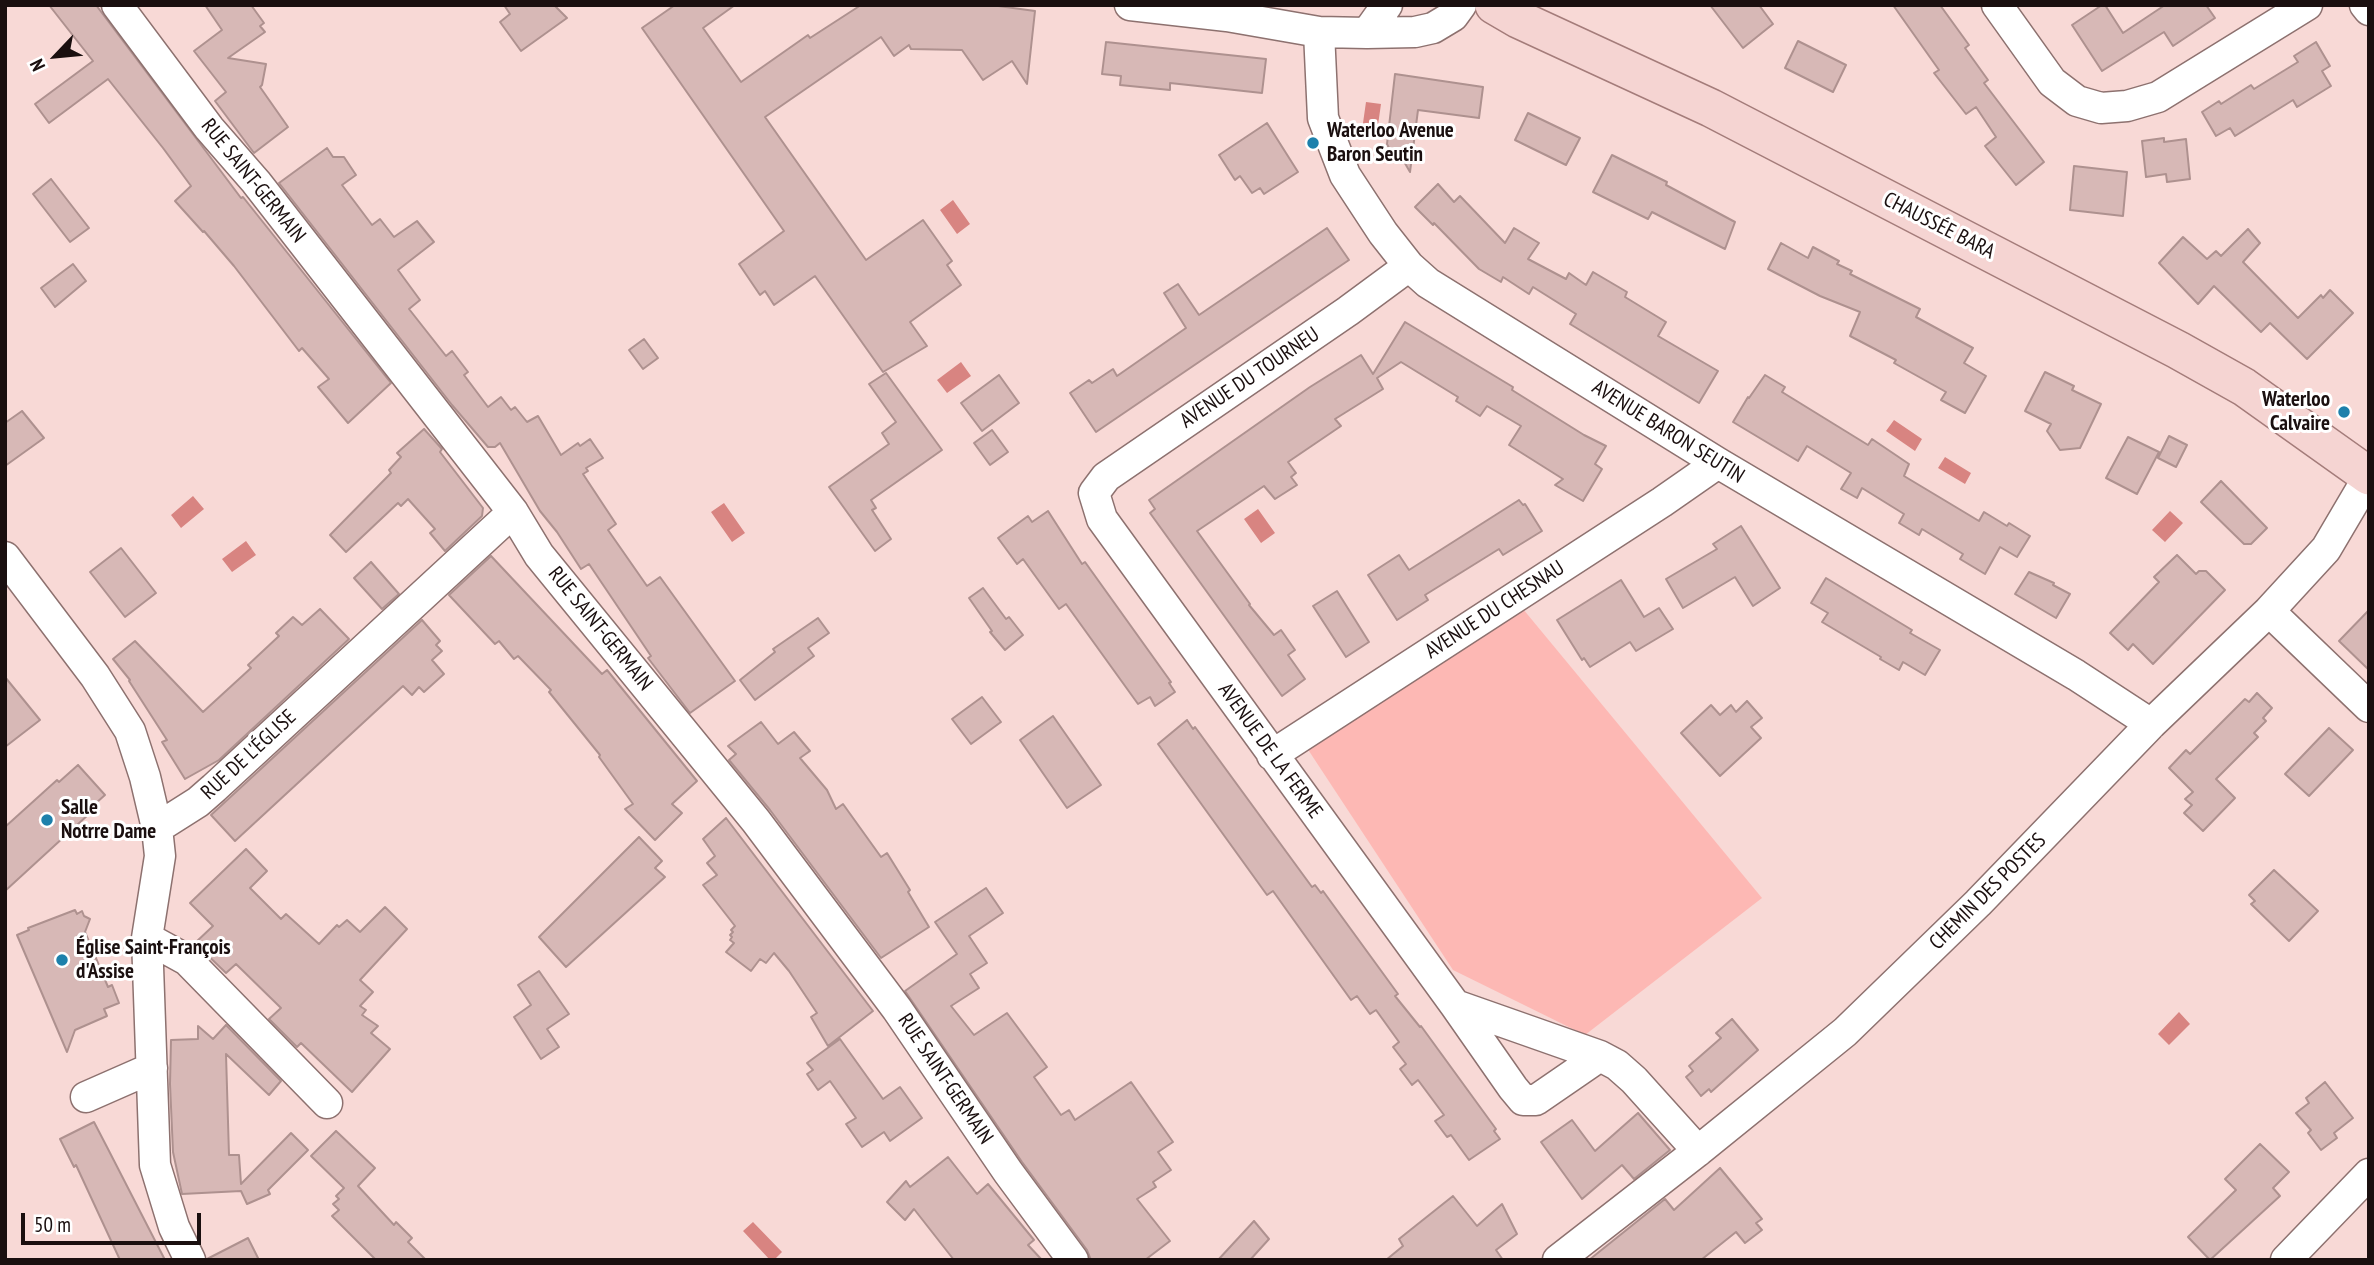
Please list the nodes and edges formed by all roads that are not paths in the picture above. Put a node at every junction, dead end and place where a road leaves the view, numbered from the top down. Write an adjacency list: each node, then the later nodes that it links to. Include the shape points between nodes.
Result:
1 (117, 5): 16 (street, RUE SAINT-GERMAIN)
2 (1130, 5): 10 (street)
3 (1387, 5): 11 (street)
4 (1461, 5): 11 (street, via 1433,28)
5 (1494, 5): 14 (main road, CHAUSSÉE BARA, via 1711,108 2178,350 2245,387)
6 (2307, 5): 8 (street, via 2158,97 2101,108 2077,101 2052,82)
7 (2365, 5): 9 (street)
8 (2000, 7)
9 (2369, 10)
10 (1319, 32): 11 (street); 12 (street, AVENUE BARON SEUTIN, via 1323,118 1345,175)
11 (1367, 33)
12 (1409, 266): 13 (street, AVENUE BARON SEUTIN, via 1448,296); 15 (street, AVENUE DU TOURNEU, via 1106,477)
13 (1717, 463): 20 (street, AVENUE BARON SEUTIN); 21 (street, AVENUE DU CHESNAU)
14 (2369, 476): 18 (street, CHEMIN DES POSTES, via 2326,549)
15 (1094, 493): 21 (street, AVENUE DE LA FERME, via 1102,519)
16 (513, 512): 22 (street, RUE DE L'ÉGLISE, via 214,788); 32 (street, RUE SAINT-GERMAIN, via 539,555 756,821 838,930)
17 (5, 556): 22 (street, via 130,731)
18 (2269, 611): 19 (street); 20 (street, CHEMIN DES POSTES)
19 (2369, 707)
20 (2151, 724): 29 (street, CHEMIN DES POSTES, via 1845,1032)
21 (1272, 755): 24 (street, AVENUE DE LA FERME)
22 (157, 828): 23 (street, via 160,856)
23 (148, 938): 26 (street); 28 (street, via 187,960)
24 (1455, 1004): 25 (street); 25 (street, AVENUE DE LA FERME, via 1523,1100 1536,1100)
25 (1600, 1056): 29 (street, via 1634,1080)
26 (152, 1068): 27 (street); 31 (street, via 155,1165 174,1227)
27 (86, 1097)
28 (327, 1103)
29 (1698, 1151): 33 (street, CHEMIN DES POSTES)
30 (2369, 1174): 34 (street)
31 (190, 1260)
32 (1073, 1260)
33 (1558, 1260)
34 (2286, 1260)

